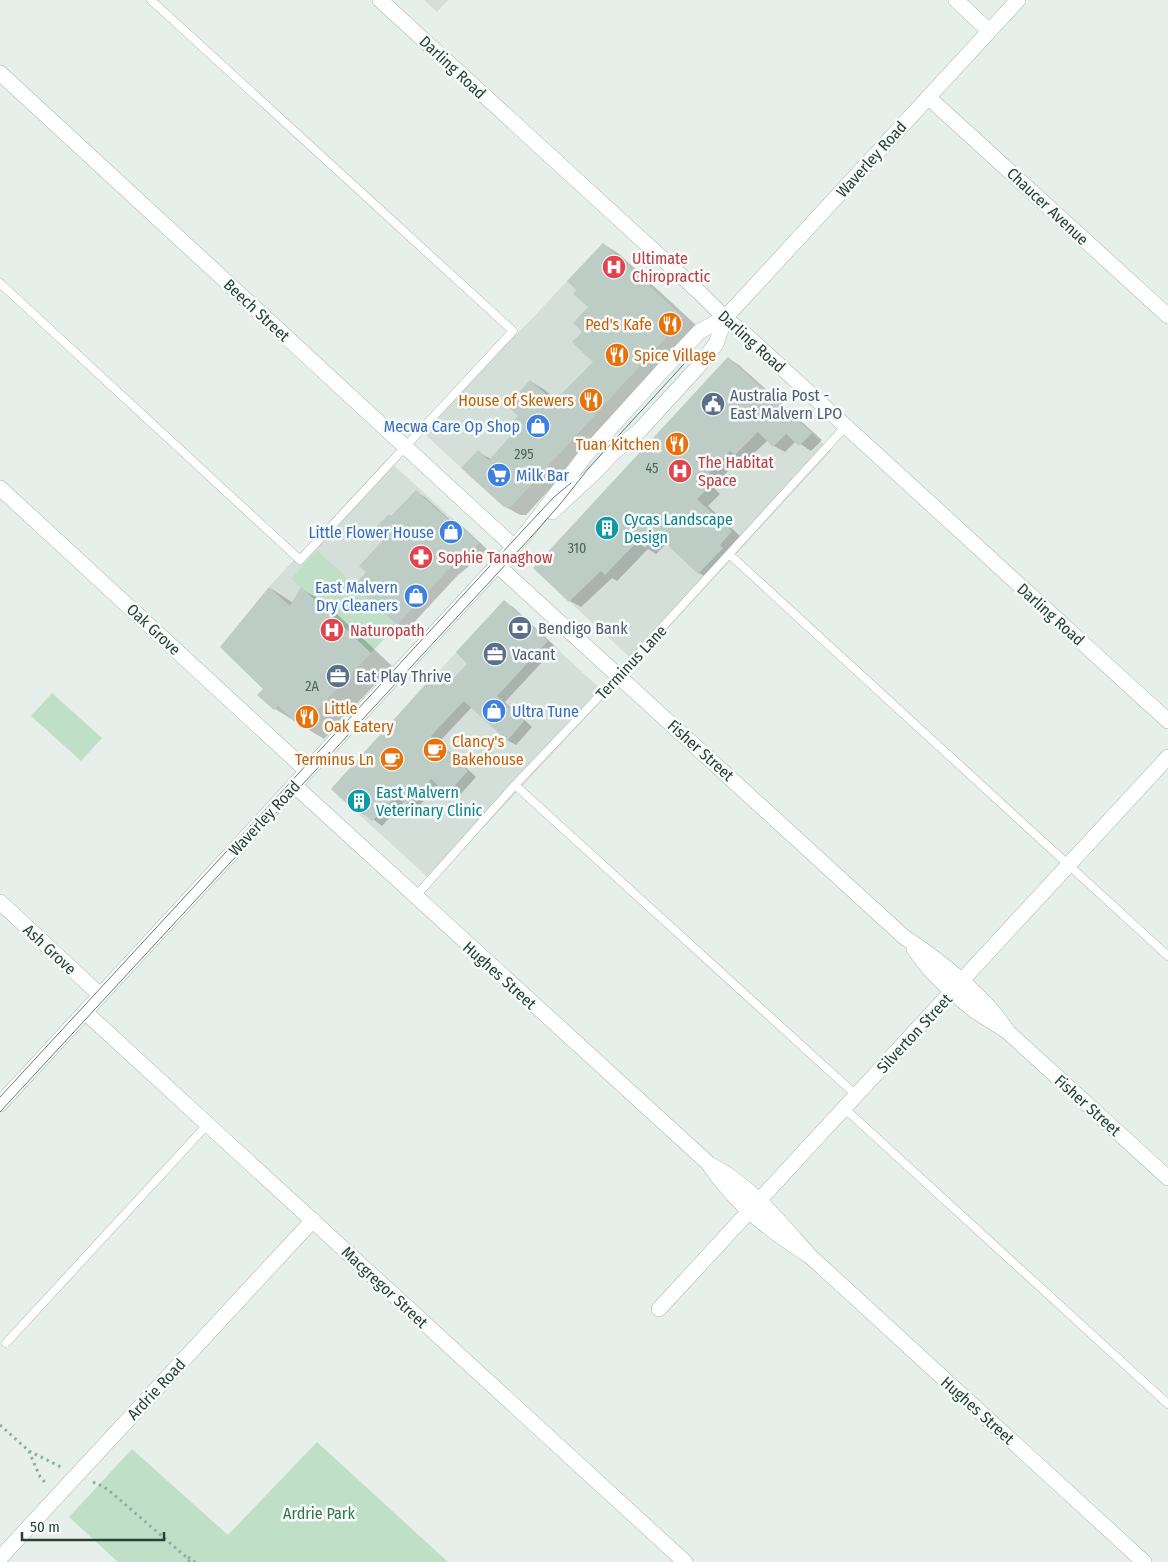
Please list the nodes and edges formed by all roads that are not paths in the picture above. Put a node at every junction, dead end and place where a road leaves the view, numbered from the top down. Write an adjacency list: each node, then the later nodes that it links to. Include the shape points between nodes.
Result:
1 (151, 0): 12 (lane, via 512,332)
2 (380, 0): 10 (street, Darling Road)
3 (956, 0): 5 (street)
4 (1018, 0): 5 (street, Waverley Road)
5 (989, 31): 7 (street, Waverley Road)
6 (0, 73): 12 (street, Beech Street)
7 (928, 97): 9 (street, Chaucer Avenue); 10 (street, Waverley Road)
8 (0, 283): 12 (lane, via 300,560)
9 (1168, 316)
10 (726, 318): 11 (street, Darling Road); 14 (street, Waverley Road, via 700,331 662,371 585,456); 14 (street, Waverley Road, via 716,344 640,430)
11 (846, 426): 16 (lane, Terminus Lane); 19 (street, Darling Road)
12 (406, 447): 15 (street, Beech Street)
13 (0, 488): 21 (street, Oak Grove)
14 (528, 532): 15 (street, Waverley Road)
15 (514, 547): 17 (street, Waverley Road)
16 (729, 554): 18 (lane, Terminus Lane); 24 (lane)
17 (497, 565): 18 (street, Fisher Street); 21 (street, Waverley Road)
18 (618, 675): 23 (lane, Terminus Lane); 28 (street, Fisher Street, via 904,936 938,960)
19 (1168, 721)
20 (1168, 757): 24 (street, Silverton Street)
21 (307, 771): 22 (street, Waverley Road)
22 (294, 785): 25 (street, Hughes Street); 29 (street, Waverley Road)
23 (515, 785): 25 (lane, Terminus Lane); 31 (lane)
24 (1069, 865): 27 (lane); 28 (street, Silverton Street)
25 (415, 897): 36 (street, Hughes Street, via 708,1163 726,1172)
26 (0, 902): 29 (street, Ash Grove)
27 (1168, 956)
28 (957, 986): 31 (street, Silverton Street); 35 (street, Fisher Street, via 986,1004 1008,1032)
29 (100, 995): 30 (street, Waverley Road)
30 (85, 1012): 32 (street, Waverley Road); 34 (street, Macgregor Street)
31 (856, 1095): 33 (street, Silverton Street)
32 (0, 1104)
33 (844, 1108): 36 (street, Silverton Street); 40 (lane)
34 (208, 1124): 37 (street, Macgregor Street); 39 (lane)
35 (1168, 1178)
36 (754, 1206): 38 (street, Silverton Street); 43 (street, Hughes Street, via 782,1224 811,1257)
37 (313, 1220): 41 (street, Ardrie Road); 42 (street, Macgregor Street)
38 (659, 1309)
39 (6, 1343)
40 (1168, 1404)
41 (0, 1558)
42 (685, 1562)
43 (1144, 1562)

